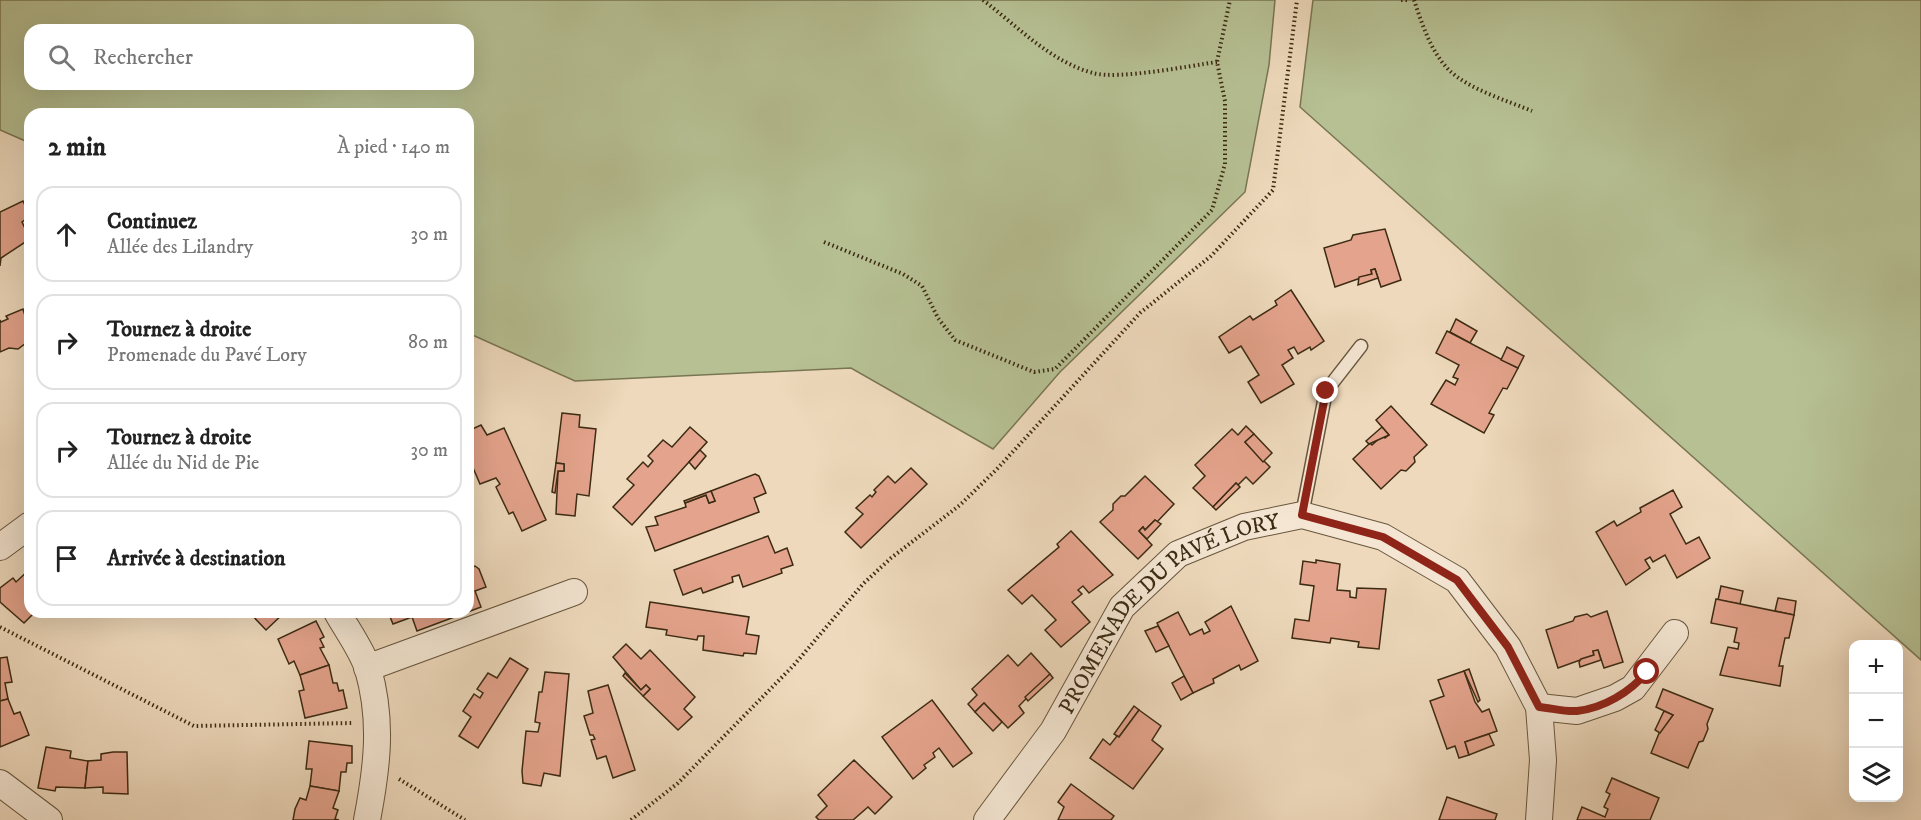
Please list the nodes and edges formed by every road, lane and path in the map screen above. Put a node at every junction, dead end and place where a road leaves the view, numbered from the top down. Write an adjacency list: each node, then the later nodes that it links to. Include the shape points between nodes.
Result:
1 (983, 0): 7 (path, via 1058,59 1095,74 1146,72)
2 (1230, 0): 7 (path)
3 (1297, 0): 26 (path, via 1273,190 1211,256 1140,313 960,505 863,584 794,664 678,783)
4 (1401, 0): 5 (path)
5 (1410, 0)
6 (1414, 0): 8 (path, via 1426,35 1449,70 1483,91)
7 (1217, 62): 9 (path, via 1225,101 1225,164 1212,210 1055,369 1034,372 955,340 938,318 922,286 903,274)
8 (1533, 111)
9 (824, 242)
10 (1361, 346): 11 (lane, via 1326,391)
11 (1302, 515): 19 (street, PROMENADE DU PAVÉ LORY, via 1383,537 1457,580 1508,647); 27 (street, PROMENADE DU PAVÉ LORY, via 1244,527 1178,555 1122,607 1053,731)
12 (24, 529): 13 (street)
13 (0, 547)
14 (574, 592): 18 (street)
15 (341, 618): 18 (street)
16 (0, 627): 20 (path, via 194,726)
17 (1675, 633): 19 (street, via 1633,688 1615,698 1577,711)
18 (368, 668): 20 (street)
19 (1539, 707): 28 (street, PROMENADE DU PAVÉ LORY, via 1543,760)
20 (376, 723): 21 (street)
21 (378, 765): 24 (street); 25 (path)
22 (0, 783): 23 (street)
23 (49, 820)
24 (367, 820)
25 (465, 820)
26 (631, 820)
27 (987, 820)
28 (1539, 820)

